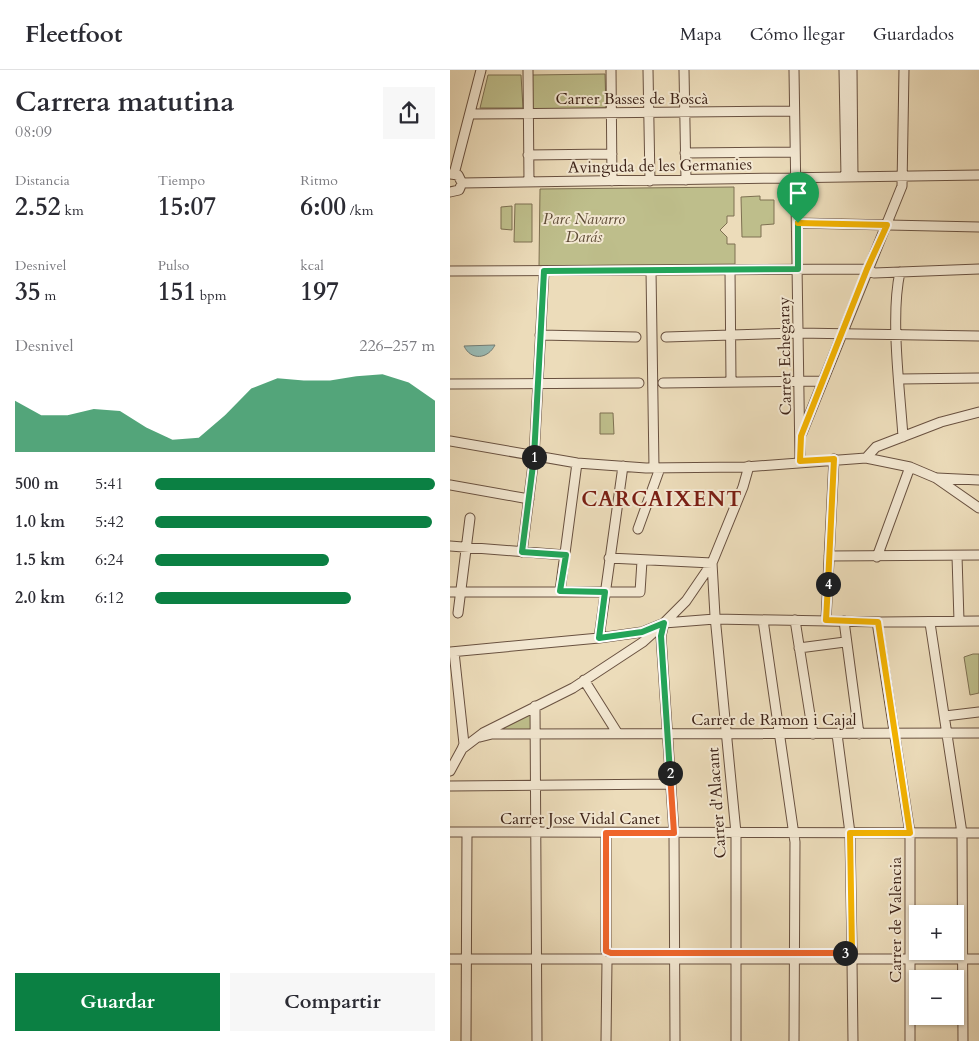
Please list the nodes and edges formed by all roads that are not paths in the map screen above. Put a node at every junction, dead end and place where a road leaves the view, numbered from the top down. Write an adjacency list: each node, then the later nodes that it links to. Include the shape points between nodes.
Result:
1 (481, 70): 14 (street)
2 (528, 70): 12 (street)
3 (611, 70): 11 (street)
4 (648, 70): 15 (street)
5 (684, 70): 13 (street)
6 (794, 70): 10 (street, Carrer Echegaray)
7 (844, 70): 23 (street)
8 (852, 70): 23 (street)
9 (904, 70): 21 (street)
10 (794, 111): 13 (street, Carrer Basses de Boscà); 16 (street, Carrer Echegaray)
11 (611, 112): 12 (street, Carrer Basses de Boscà); 15 (street, Carrer Basses de Boscà); 18 (street)
12 (528, 113): 14 (street, Carrer Basses de Boscà); 19 (street)
13 (685, 113): 15 (street, Carrer Basses de Boscà); 17 (street)
14 (470, 114): 20 (street)
15 (649, 114): 27 (street)
16 (795, 152): 17 (street); 24 (street, Carrer Echegaray)
17 (685, 153): 25 (street)
18 (612, 154): 19 (street); 26 (street)
19 (528, 155): 28 (street)
20 (452, 174): 29 (street, via 458,175)
21 (902, 175): 22 (street, Avinguda de les Germanies); 23 (street, Avinguda de les Germanies); 32 (street, via 902,186)
22 (979, 175)
23 (850, 177): 24 (street, Avinguda de les Germanies)
24 (797, 178): 25 (street, Avinguda de les Germanies); 31 (street, Carrer Echegaray)
25 (686, 180): 27 (street, Avinguda de les Germanies)
26 (612, 181): 27 (street, Avinguda de les Germanies); 28 (street, Avinguda de les Germanies)
27 (650, 181)
28 (529, 182): 29 (street, Avinguda de les Germanies)
29 (462, 183): 30 (street, via 459,190)
30 (450, 192)
31 (798, 223): 32 (street); 34 (street, Carrer Echegaray)
32 (887, 225): 33 (street); 35 (street)
33 (979, 227)
34 (798, 269): 35 (street); 37 (street); 43 (street, Carrer Echegaray)
35 (867, 269): 41 (street, via 874,273); 44 (street)
36 (979, 269): 41 (street)
37 (730, 270): 40 (street); 42 (street)
38 (450, 271): 39 (street)
39 (544, 271): 40 (street); 46 (street)
40 (651, 271): 71 (street)
41 (900, 272): 45 (street, via 897,287)
42 (731, 334): 43 (street); 49 (street); 55 (street)
43 (798, 334): 44 (street); 52 (street, Carrer Echegaray)
44 (843, 334): 45 (street); 53 (street)
45 (898, 335): 47 (street); 51 (street)
46 (540, 336): 48 (street); 56 (street)
47 (979, 336)
48 (636, 337)
49 (666, 337)
50 (979, 378): 51 (street)
51 (900, 379): 61 (street)
52 (798, 381): 53 (street); 55 (street); 60 (street, Carrer Echegaray)
53 (824, 381): 60 (street)
54 (663, 382): 55 (street)
55 (731, 382)
56 (537, 383): 57 (street); 58 (street); 63 (street)
57 (639, 383)
58 (450, 384)
59 (979, 412): 61 (street)
60 (801, 436): 66 (street, Carrer Echegaray)
61 (903, 437): 64 (street, via 876,447)
62 (450, 441): 63 (street)
63 (534, 457): 67 (street); 75 (street)
64 (866, 458): 65 (street); 70 (street)
65 (834, 459): 66 (street); 84 (street)
66 (800, 461): 69 (street)
67 (577, 464): 68 (street); 82 (street)
68 (623, 466): 71 (street); 87 (street)
69 (749, 466): 71 (street); 89 (street)
70 (910, 467): 72 (street); 86 (street)
71 (661, 468): 78 (street)
72 (936, 478): 73 (street); 76 (street)
73 (979, 480)
74 (450, 485): 75 (street)
75 (529, 498): 81 (street)
76 (979, 508)
77 (470, 518): 80 (street)
78 (638, 529)
79 (450, 546): 80 (street)
80 (466, 547): 81 (street); 92 (street)
81 (522, 552): 82 (street)
82 (566, 555): 90 (street)
83 (979, 555): 85 (street)
84 (829, 556): 86 (street); 98 (street)
85 (957, 556): 86 (street); 100 (street)
86 (877, 557)
87 (609, 558): 88 (street); 93 (street)
88 (642, 561): 89 (street); 93 (street, via 640,592)
89 (712, 563): 95 (street, Carrer d'Alacant); 103 (street, via 686,601)
90 (560, 591): 92 (street); 93 (street)
91 (450, 592): 92 (street)
92 (461, 592): 94 (street)
93 (605, 592): 105 (street)
94 (458, 613)
95 (715, 619): 96 (street); 103 (street); 117 (street, Carrer d'Alacant)
96 (763, 620): 97 (street); 118 (street)
97 (795, 620): 98 (street); 107 (street)
98 (826, 620): 99 (street)
99 (844, 621): 102 (street); 106 (street)
100 (959, 621): 101 (street); 104 (street)
101 (979, 621)
102 (878, 622): 104 (street); 122 (street, Carrer de València)
103 (664, 623): 105 (street, via 642,632); 109 (street, via 643,642); 116 (street, via 661,636)
104 (930, 623): 112 (street)
105 (599, 638): 108 (street)
106 (845, 642): 107 (street); 121 (street)
107 (800, 648): 119 (street)
108 (452, 652): 125 (street, via 464,744)
109 (584, 680): 110 (street); 115 (street)
110 (535, 706): 123 (street); 124 (street)
111 (979, 712): 112 (street)
112 (945, 716): 113 (street)
113 (948, 733): 114 (street, Carrer de Ramon i Cajal); 122 (street, Carrer de Ramon i Cajal); 140 (street)
114 (979, 733)
115 (618, 734): 116 (street, Carrer de Ramon i Cajal); 123 (street, Carrer de Ramon i Cajal)
116 (668, 734): 117 (street, Carrer de Ramon i Cajal); 128 (street)
117 (726, 734): 118 (street, Carrer de Ramon i Cajal); 137 (street, Carrer d'Alacant)
118 (779, 734): 119 (street, Carrer de Ramon i Cajal); 141 (street)
119 (813, 734): 120 (street, Carrer de Ramon i Cajal)
120 (837, 734): 121 (street, Carrer de Ramon i Cajal); 138 (street)
121 (859, 734): 122 (street, Carrer de Ramon i Cajal)
122 (895, 734): 139 (street, Carrer de València)
123 (534, 735): 124 (street, Carrer de Ramon i Cajal); 130 (street)
124 (480, 736): 125 (street)
125 (462, 749): 126 (street); 127 (street)
126 (450, 752)
127 (450, 771)
128 (671, 784): 130 (street); 136 (street)
129 (450, 786): 130 (street)
130 (534, 786): 134 (street)
131 (450, 832): 133 (street, Carrer Jose Vidal Canet)
132 (979, 832): 140 (street, Carrer Jose Vidal Canet)
133 (467, 833): 134 (street, Carrer Jose Vidal Canet); 146 (street)
134 (535, 833): 135 (street, Carrer Jose Vidal Canet); 147 (street)
135 (606, 833): 136 (street, Carrer Jose Vidal Canet); 148 (street)
136 (674, 833): 137 (street, Carrer Jose Vidal Canet); 149 (street)
137 (736, 833): 141 (street, Carrer Jose Vidal Canet); 150 (street, Carrer d'Alacant)
138 (850, 833): 139 (street, Carrer Jose Vidal Canet); 141 (street, Carrer Jose Vidal Canet); 152 (street)
139 (910, 833): 140 (street, Carrer Jose Vidal Canet); 142 (street, Carrer de València)
140 (962, 833): 143 (street)
141 (794, 834): 151 (street)
142 (910, 905)
143 (963, 905)
144 (450, 953): 146 (street)
145 (979, 953): 154 (street)
146 (466, 956): 147 (street); 155 (street); 159 (street)
147 (536, 956): 148 (street); 160 (street)
148 (606, 956): 149 (street); 161 (street)
149 (675, 956): 150 (street); 162 (street)
150 (736, 956): 151 (street); 163 (street, Carrer d'Alacant)
151 (795, 956): 152 (street); 164 (street)
152 (852, 956): 153 (street); 165 (street)
153 (909, 956)
154 (964, 956): 156 (street)
155 (450, 959)
156 (979, 959)
157 (910, 960): 166 (street, Carrer de València)
158 (964, 960): 167 (street)
159 (466, 1041)
160 (536, 1041)
161 (606, 1041)
162 (675, 1041)
163 (736, 1041)
164 (794, 1041)
165 (853, 1041)
166 (910, 1041)
167 (963, 1041)

